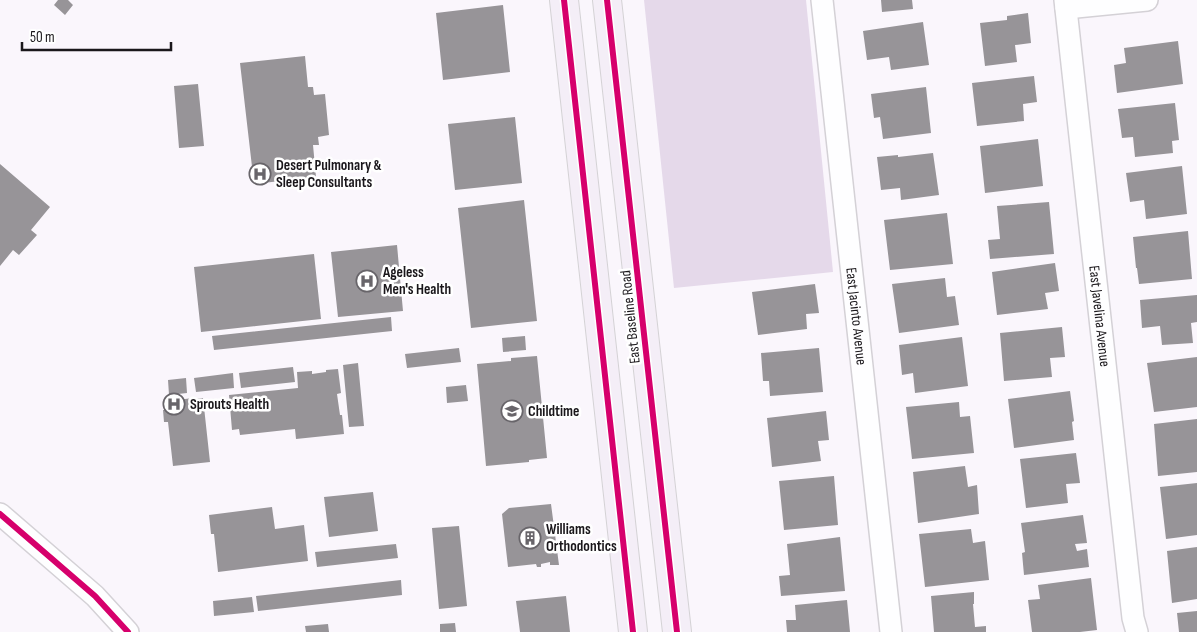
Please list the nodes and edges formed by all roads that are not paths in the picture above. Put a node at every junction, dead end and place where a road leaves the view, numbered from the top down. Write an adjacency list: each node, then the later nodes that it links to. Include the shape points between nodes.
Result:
1 (564, 0): 8 (main road, East Baseline Road)
2 (607, 0): 9 (main road, East Baseline Road)
3 (822, 0): 10 (street, East Jacinto Avenue)
4 (1147, 0): 5 (street)
5 (1066, 4): 11 (street, East Javelina Avenue)
6 (0, 514): 7 (street, via 95,596)
7 (128, 632)
8 (633, 632)
9 (677, 632)
10 (891, 632)
11 (1137, 632)

